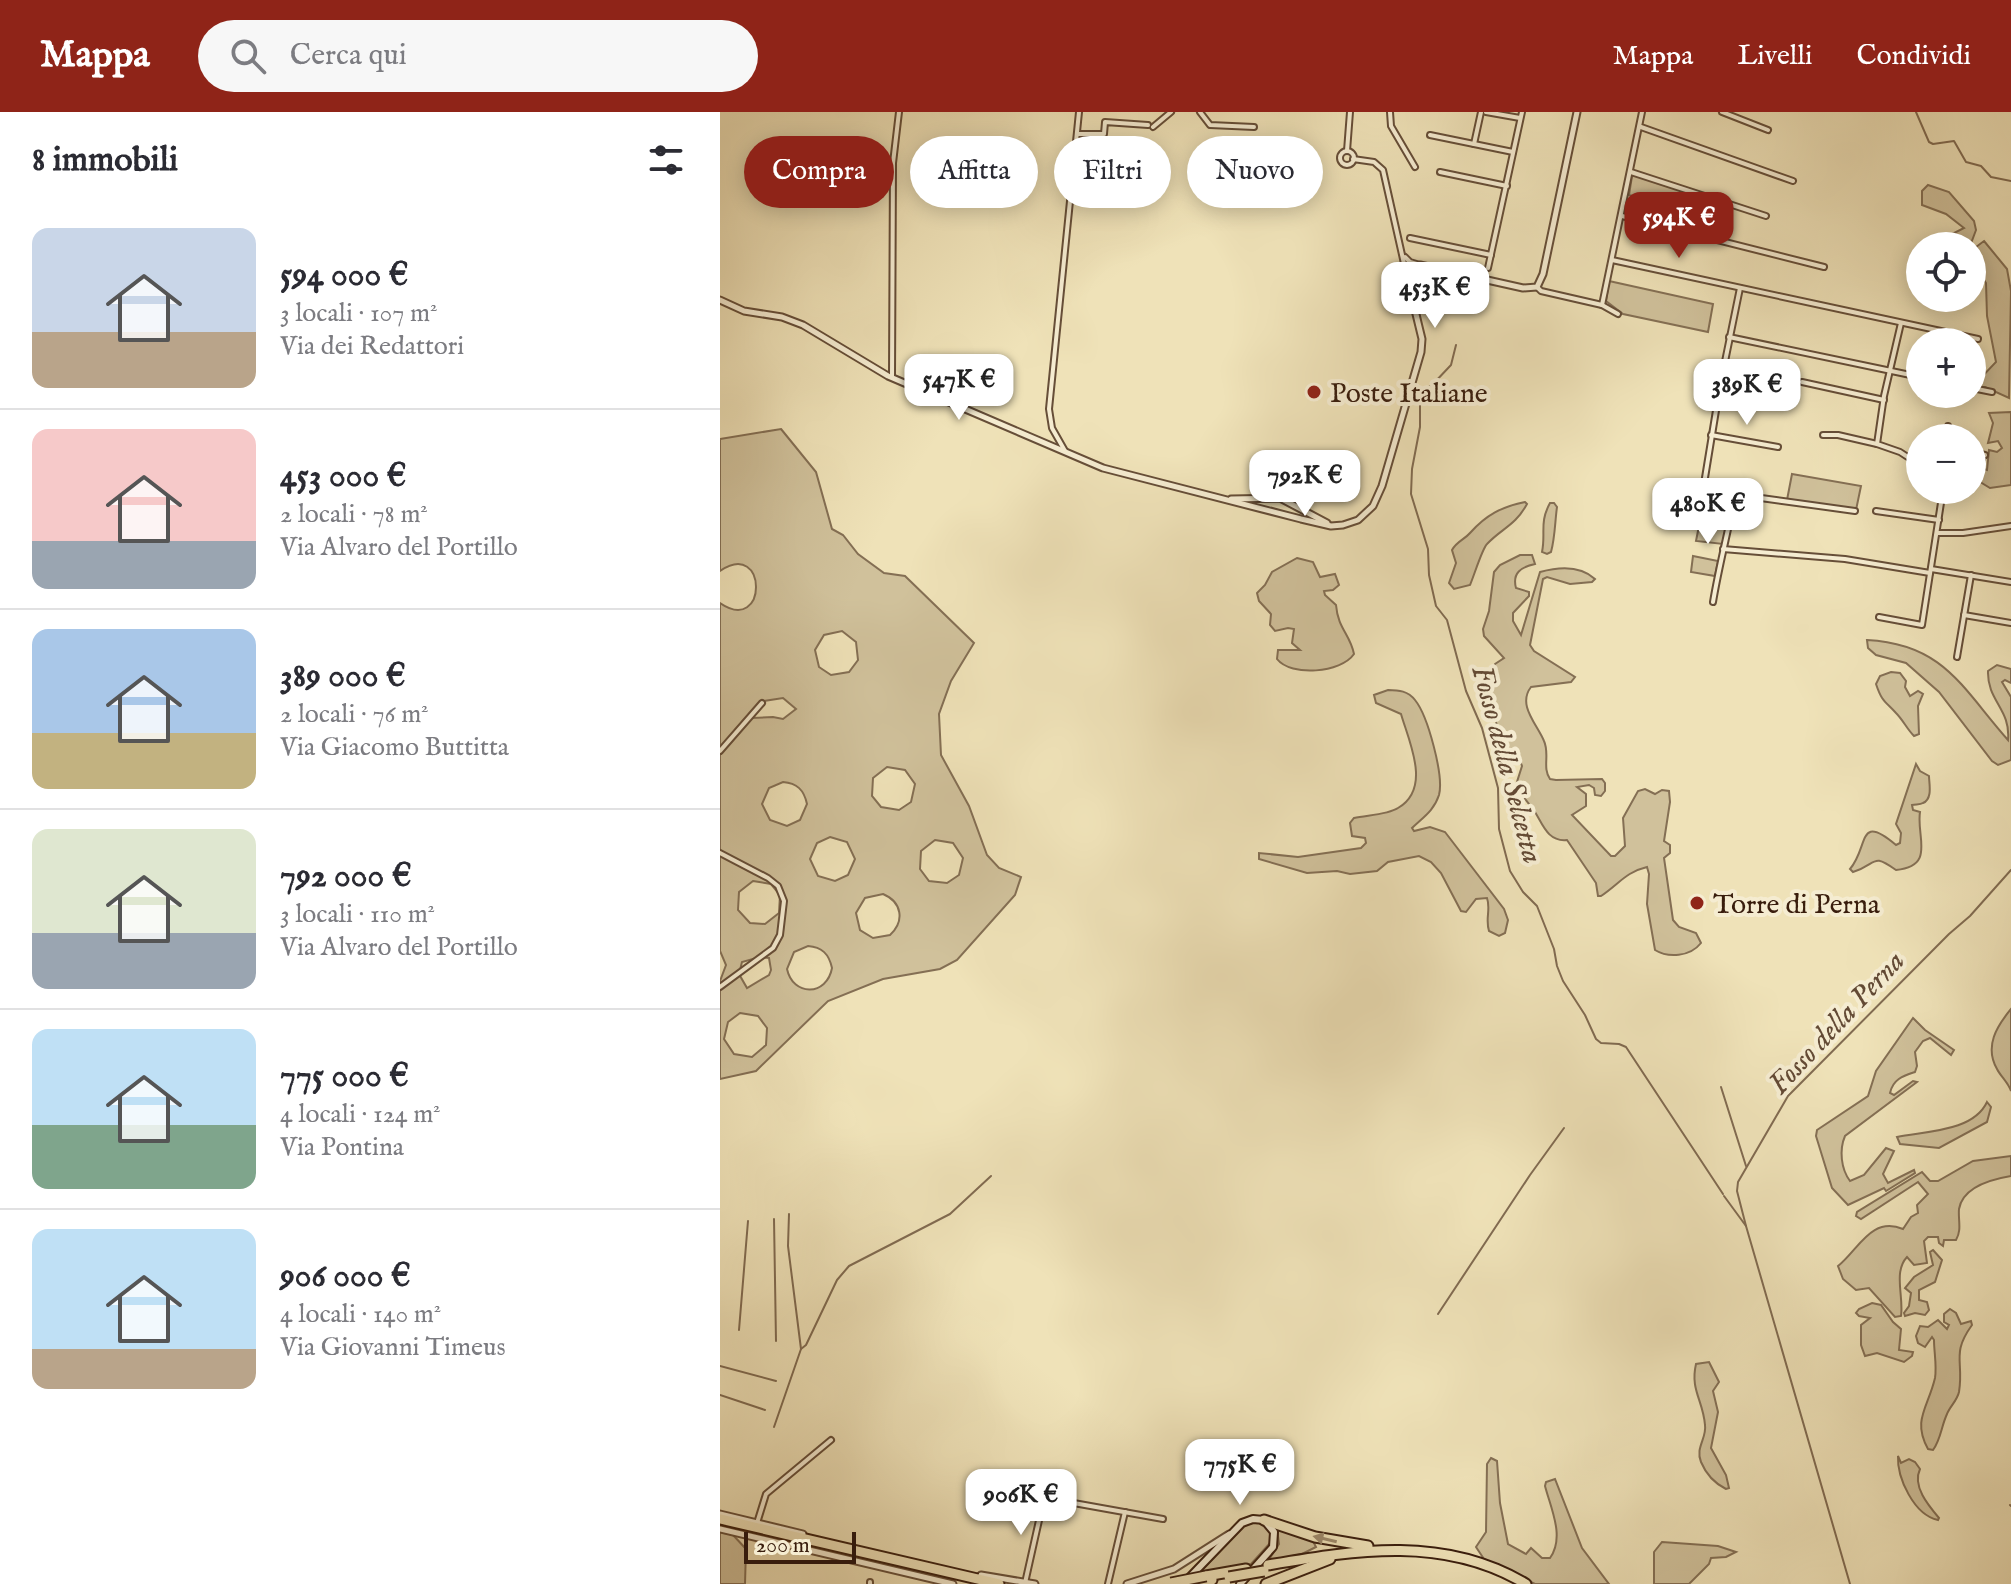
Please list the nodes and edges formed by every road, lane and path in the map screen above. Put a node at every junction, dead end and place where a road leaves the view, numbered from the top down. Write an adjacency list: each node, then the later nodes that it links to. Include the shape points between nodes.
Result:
1 (899, 112): 49 (street, via 893,167)
2 (1079, 112): 15 (street)
3 (1171, 112): 15 (street, via 1150,126 1105,122 1104,134)
4 (1200, 112): 12 (street, via 1210,125)
5 (1350, 112): 18 (street)
6 (1390, 112): 21 (street, via 1391,126)
7 (1483, 112): 11 (street); 17 (street)
8 (1577, 112): 38 (street)
9 (1642, 112): 13 (street)
10 (1722, 112): 14 (street)
11 (1521, 115): 19 (street)
12 (1254, 127)
13 (1640, 127): 23 (street); 24 (street)
14 (1768, 130)
15 (1077, 134): 60 (street, via 1049,409)
16 (1430, 135): 17 (street)
17 (1474, 144): 19 (street)
18 (1347, 151): 20 (street); 20 (street, via 1340,155 1342,162 1347,165)
19 (1513, 152): 25 (street)
20 (1353, 159): 29 (street, via 1373,161 1382,168)
21 (1415, 167)
22 (1440, 172): 25 (street)
23 (1631, 172): 26 (street); 27 (street)
24 (1793, 181)
25 (1507, 186): 30 (street)
26 (1622, 216): 31 (street); 33 (street)
27 (1766, 216)
28 (1410, 238): 30 (street)
29 (1402, 251): 32 (street, via 1408,261); 36 (street)
30 (1491, 255): 34 (street)
31 (1612, 260): 39 (street); 41 (street)
32 (1421, 265): 35 (street); 36 (street); 37 (street)
33 (1824, 267)
34 (1488, 268)
35 (1452, 273): 37 (street); 38 (street)
36 (1408, 279): 37 (street, via 1414,284); 42 (street)
37 (1424, 281): 42 (street)
38 (1537, 287): 41 (street)
39 (1740, 288): 44 (street); 46 (street)
40 (720, 300): 49 (street, via 803,325)
41 (1602, 305): 43 (street)
42 (1415, 310): 72 (street, via 1421,352 1376,499 1358,520)
43 (1618, 314)
44 (1901, 323): 45 (street); 47 (street)
45 (1925, 328)
46 (1729, 337): 47 (street); 51 (street)
47 (1890, 371): 48 (street); 55 (street)
48 (1906, 374)
49 (891, 378): 60 (street)
50 (1802, 382): 55 (street)
51 (1720, 386): 54 (street); 56 (street)
52 (1986, 391): 53 (street)
53 (1992, 392)
54 (1759, 394)
55 (1884, 400): 58 (street)
56 (1711, 435): 59 (street); 62 (street, via 1703,490)
57 (1823, 435): 58 (street)
58 (1877, 444): 61 (street)
59 (1778, 447)
60 (1065, 451): 63 (street, via 1112,471)
61 (1906, 456)
62 (1735, 496): 68 (street); 75 (street)
63 (1218, 497): 64 (street); 67 (street)
64 (1266, 497): 65 (street); 67 (street, via 1262,504)
65 (1293, 504): 70 (street, via 1293,510); 72 (street)
66 (1941, 504): 71 (street)
67 (1267, 510): 70 (street)
68 (1855, 511)
69 (1876, 511): 71 (street)
70 (1283, 514): 72 (street)
71 (1939, 520): 74 (street)
72 (1331, 526)
73 (2011, 526): 74 (street)
74 (1937, 533): 76 (street)
75 (1723, 549): 76 (street); 79 (street)
76 (1931, 571): 77 (street); 81 (street, via 1922,625)
77 (1971, 575): 78 (street); 80 (street)
78 (2011, 582)
79 (1713, 602)
80 (1964, 615): 82 (street); 83 (street)
81 (1879, 617)
82 (2011, 623)
83 (1957, 657)
84 (762, 703): 85 (street)
85 (720, 751)
86 (720, 853): 87 (street, via 768,878 784,901 773,948)
87 (720, 987)
88 (831, 1440): 95 (street, via 766,1493)
89 (1029, 1495): 90 (street)
90 (1044, 1498): 91 (street); 103 (street)
91 (1125, 1512): 92 (street); 109 (street)
92 (1163, 1519)
93 (1261, 1520): 96 (main road, via 1245,1521); 97 (highway, one-way to 93, via 1333,1541); 112 (main road, via 1274,1532 1273,1547)
94 (720, 1522): 95 (street); 101 (highway)
95 (757, 1523): 103 (street)
96 (1234, 1530): 99 (street); 102 (main road)
97 (1387, 1549): 100 (highway); 115 (highway, via 1449,1555)
98 (1330, 1559): 100 (highway); 113 (highway); 114 (highway, via 1419,1555 1458,1562)
99 (1182, 1564): 102 (street, via 1191,1564); 110 (street)
100 (1266, 1568): 102 (highway, bridge); 104 (highway, bridge)
101 (955, 1579): 105 (highway); 106 (highway); 107 (highway)
102 (1193, 1581): 111 (main road)
103 (1025, 1583): 108 (street)
104 (1167, 1583)
105 (967, 1584)
106 (976, 1584)
107 (999, 1584)
108 (1035, 1584)
109 (1108, 1584)
110 (1127, 1584)
111 (1183, 1584)
112 (1240, 1584)
113 (1266, 1584)
114 (1516, 1584)
115 (1526, 1584)

